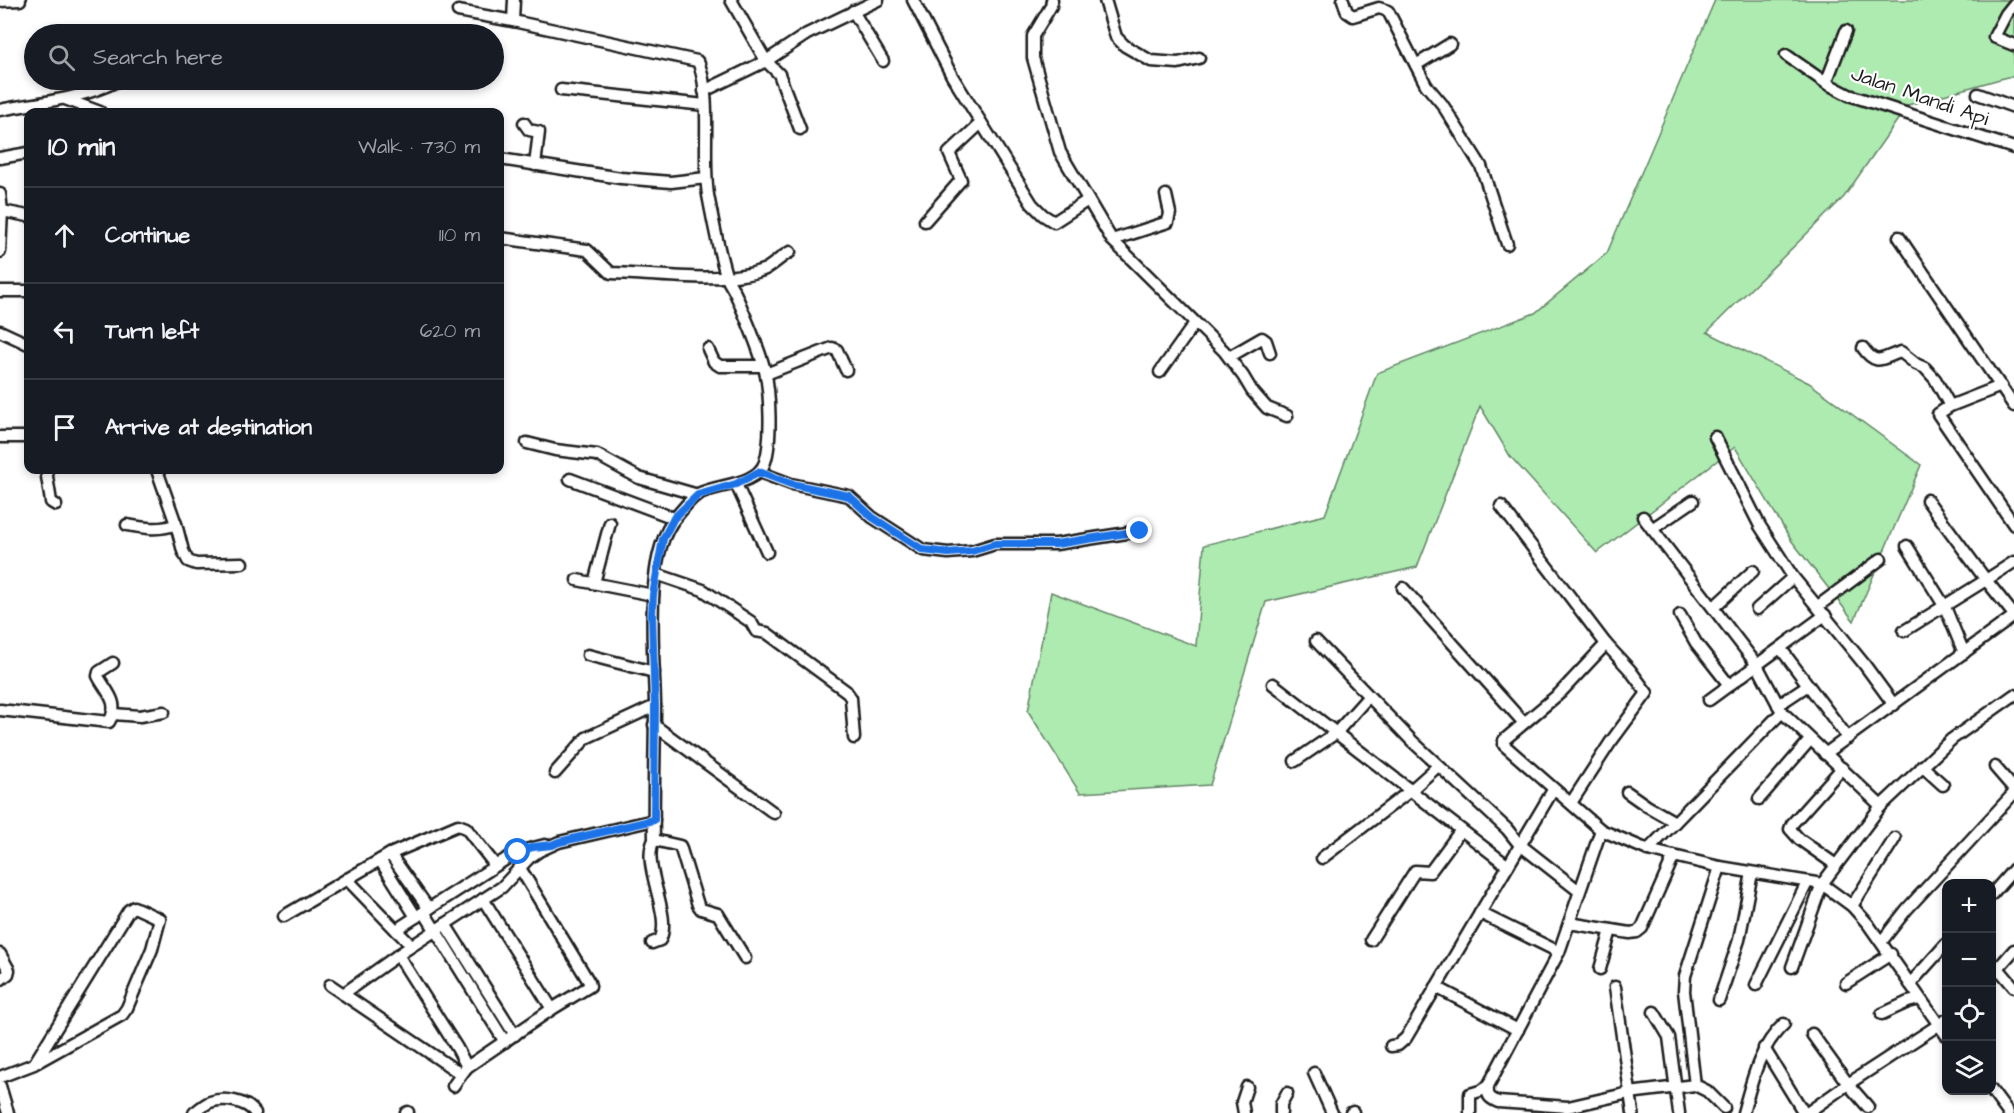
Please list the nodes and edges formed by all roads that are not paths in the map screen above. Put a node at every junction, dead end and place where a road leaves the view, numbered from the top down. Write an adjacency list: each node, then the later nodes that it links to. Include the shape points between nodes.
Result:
1 (20, 0): 9 (street)
2 (514, 0): 13 (street)
3 (731, 0): 19 (street)
4 (878, 0): 12 (street)
5 (912, 0): 33 (street)
6 (1052, 0): 43 (street, via 1034,36 1033,58 1060,152)
7 (1105, 0): 18 (street, via 1116,37 1125,46 1151,61 1178,63)
8 (1343, 0): 21 (street, via 1353,16 1379,8 1388,11)
9 (0, 1)
10 (2014, 4): 16 (street, via 1994,37)
11 (458, 11): 13 (street)
12 (853, 11): 19 (street); 20 (street)
13 (513, 21): 25 (street, via 697,61)
14 (1846, 31): 22 (street)
15 (1450, 44): 21 (street)
16 (2014, 45)
17 (1786, 55): 22 (street, Jalan Mandi Api)
18 (1199, 58)
19 (766, 61): 25 (street); 34 (street, via 779,74)
20 (883, 61)
21 (1416, 65): 50 (street, via 1481,166)
22 (1826, 83): 35 (street, Jalan Mandi Api, via 1875,105)
23 (95, 90): 27 (street)
24 (561, 90): 28 (street)
25 (704, 91): 28 (street)
26 (1978, 94): 29 (street)
27 (65, 99): 30 (street); 31 (street)
28 (705, 105): 40 (street)
29 (2014, 107)
30 (89, 108)
31 (0, 110)
32 (524, 123): 39 (street, via 538,132)
33 (981, 123): 43 (street, via 1020,187 1043,215 1054,222); 46 (street, via 950,153 961,180)
34 (800, 129)
35 (2014, 148)
36 (24, 154): 37 (street)
37 (0, 158)
38 (504, 160): 39 (street)
39 (536, 165): 40 (street, via 621,178)
40 (706, 178): 53 (street)
41 (0, 194): 44 (street)
42 (1166, 195): 49 (street, via 1168,222)
43 (1088, 200): 49 (street)
44 (2, 211): 45 (street); 51 (street)
45 (24, 215)
46 (925, 221)
47 (1899, 237): 66 (street)
48 (504, 239): 53 (street, via 587,250 611,273)
49 (1112, 240): 56 (street)
50 (1507, 244)
51 (0, 252)
52 (790, 252): 53 (street, via 764,270)
53 (726, 277): 63 (street, via 736,293)
54 (0, 291): 55 (street)
55 (24, 291)
56 (1195, 322): 62 (street); 65 (street)
57 (0, 331): 58 (street)
58 (24, 342)
59 (1863, 348): 67 (street, via 1880,360 1901,352 1924,366)
60 (708, 349): 63 (street, via 720,366)
61 (1270, 353): 62 (street, via 1262,338)
62 (1229, 357): 69 (street, via 1267,408)
63 (765, 370): 64 (street, via 832,348 837,350); 74 (street, via 770,431 766,461)
64 (846, 370)
65 (1160, 372)
66 (2001, 386): 67 (street); 68 (street)
67 (1950, 406): 89 (street, via 1938,415)
68 (2014, 406)
69 (1287, 416)
70 (1715, 436): 99 (street, via 1760,526)
71 (0, 437): 72 (street)
72 (24, 437)
73 (527, 443): 79 (street, via 597,455 639,478)
74 (759, 472): 78 (street); 91 (street, via 791,484 849,496 872,517 923,550 948,553 995,544 1056,544)
75 (47, 474): 82 (street, via 51,502)
76 (158, 474): 88 (street)
77 (570, 479): 85 (street)
78 (736, 484): 79 (street); 93 (street)
79 (698, 495): 85 (street)
80 (1927, 500): 101 (street)
81 (1693, 501): 90 (street)
82 (56, 505)
83 (1501, 506): 113 (street)
84 (1643, 517): 90 (street)
85 (674, 518): 98 (street, via 663,539)
86 (610, 523): 102 (street)
87 (127, 525): 88 (street, via 147,529)
88 (176, 525): 95 (street, via 188,561)
89 (2014, 525)
90 (1652, 529): 105 (street)
91 (1140, 531)
92 (1907, 546): 106 (street)
93 (767, 552)
94 (1881, 559): 108 (street)
95 (242, 562)
96 (2014, 562): 101 (street)
97 (1753, 571): 105 (street)
98 (656, 574): 104 (street); 135 (street, via 703,590 751,621 756,632 767,633 846,691 851,698)
99 (1793, 578): 107 (street); 108 (street)
100 (577, 580): 102 (street)
101 (1986, 580): 106 (street); 110 (street)
102 (594, 583): 104 (street)
103 (1403, 588): 132 (street)
104 (653, 595): 119 (street)
105 (1714, 607): 118 (street)
106 (1945, 607): 111 (street); 115 (street)
107 (1757, 609)
108 (1821, 611): 114 (street); 126 (street)
109 (1680, 615): 121 (street)
110 (2014, 615): 115 (street)
111 (1904, 632)
112 (1316, 641): 124 (street)
113 (1606, 644): 132 (street, via 1560,693); 151 (street, via 1647,694)
114 (1781, 649): 118 (street); 122 (street)
115 (1965, 653): 126 (street)
116 (588, 655): 119 (street)
117 (113, 663): 131 (street, via 98,676 111,694)
118 (1757, 665): 121 (street); 128 (street)
119 (654, 672): 127 (street)
120 (1273, 684): 134 (street)
121 (1729, 685): 125 (street)
122 (1808, 685): 128 (street); 136 (street)
123 (2014, 695): 141 (street, via 1952,739)
124 (1368, 697): 134 (street); 140 (street)
125 (1709, 700)
126 (1894, 705): 136 (street)
127 (655, 706): 133 (street); 144 (street, via 586,738)
128 (1780, 709): 137 (street); 155 (street)
129 (0, 710): 131 (street, via 107,722)
130 (164, 712): 131 (street, via 140,716)
131 (113, 714)
132 (1523, 722): 146 (street, via 1503,744)
133 (654, 724): 153 (street); 154 (street)
134 (1336, 733): 139 (street); 147 (street)
135 (854, 738)
136 (1848, 738): 138 (street)
137 (1810, 740): 138 (street); 150 (street)
138 (1825, 754): 143 (street)
139 (1295, 761)
140 (1438, 766): 147 (street); 160 (street)
141 (1922, 766): 145 (street); 152 (street)
142 (1995, 767): 148 (street)
143 (1842, 768): 152 (street); 167 (street, via 1790,829)
144 (555, 773)
145 (1943, 785)
146 (1553, 789): 151 (street); 160 (street)
147 (1410, 791): 156 (street); 165 (street)
148 (2014, 791): 189 (street)
149 (1627, 792): 155 (street)
150 (1759, 799)
151 (1571, 803): 157 (street)
152 (1881, 806): 167 (street)
153 (774, 813)
154 (654, 820): 159 (street); 161 (street)
155 (1675, 822): 162 (street)
156 (1461, 830): 168 (street); 188 (street, via 1430,872 1415,871)
157 (1601, 830): 162 (street); 178 (street)
158 (1895, 838): 180 (street)
159 (654, 840): 190 (street, via 654,880 664,927 660,940); 198 (street, via 680,846 698,905 718,914)
160 (1520, 844): 168 (street); 178 (street)
161 (552, 845): 166 (street, via 518,852); 170 (street)
162 (1648, 850): 163 (street)
163 (1674, 856): 169 (street); 186 (street, via 1642,928 1629,933)
164 (385, 857): 166 (street, via 461,825); 174 (street); 181 (street)
165 (1322, 858)
166 (495, 865): 173 (street)
167 (1836, 865): 176 (street)
168 (1508, 866): 182 (street)
169 (1720, 867): 172 (street); 229 (street, via 1685,976)
170 (520, 868): 179 (street); 214 (street, via 590,984)
171 (2014, 869): 177 (street)
172 (1752, 873): 175 (street); 213 (street, via 1739,940)
173 (478, 878): 179 (street); 181 (street)
174 (347, 879): 183 (street); 187 (street)
175 (1807, 883): 176 (street); 207 (street)
176 (1822, 884): 180 (street); 199 (street)
177 (1996, 889)
178 (1579, 891): 184 (street)
179 (487, 896): 185 (street); 214 (street)
180 (1852, 906): 189 (street)
181 (423, 912): 185 (street); 187 (street)
182 (1480, 913): 194 (street); 208 (street)
183 (284, 916)
184 (1569, 923): 186 (street); 194 (street)
185 (440, 927): 191 (street); 221 (street); 222 (street)
186 (1611, 930): 200 (street)
187 (397, 931): 191 (street)
188 (1371, 940)
189 (1882, 941): 196 (street)
190 (652, 943)
191 (411, 945): 197 (street)
192 (1942, 949): 205 (street)
193 (2014, 950): 201 (street)
194 (1559, 952): 219 (street)
195 (0, 954): 203 (street, via 9,970)
196 (1891, 954): 204 (street); 205 (street)
197 (398, 955): 211 (street); 226 (street, via 457,1048)
198 (744, 958)
199 (1791, 967)
200 (1600, 969)
201 (1996, 971)
202 (1996, 973): 210 (street)
203 (0, 980)
204 (1846, 983)
205 (1910, 984): 212 (street)
206 (330, 985): 211 (street)
207 (1756, 985)
208 (1436, 987): 219 (street); 223 (street, via 1406,1038)
209 (1615, 987): 237 (street)
210 (2014, 987)
211 (344, 994): 226 (street)
212 (1920, 999): 216 (street); 217 (street)
213 (1719, 1000)
214 (552, 1009): 221 (street)
215 (1654, 1012): 234 (street, via 1669,1037)
216 (1882, 1014)
217 (1942, 1023): 230 (street)
218 (1784, 1024): 224 (street)
219 (1518, 1030): 233 (street)
220 (1812, 1034): 230 (street)
221 (515, 1035): 222 (street)
222 (505, 1041): 226 (street)
223 (1391, 1046)
224 (1764, 1048): 243 (street); 253 (street)
225 (34, 1064): 225 (street, via 122,1015 152,949 160,919 134,907 129,910); 228 (street)
226 (464, 1070): 232 (street)
227 (1314, 1073): 249 (street)
228 (0, 1077)
229 (1695, 1084): 234 (street); 242 (street)
230 (1848, 1084): 240 (street); 243 (street)
231 (0, 1086): 239 (street)
232 (453, 1086)
233 (1488, 1086): 241 (street, via 1490,1098); 250 (street, via 1470,1094)
234 (1676, 1086): 237 (street); 252 (street)
235 (1247, 1087): 247 (street)
236 (1287, 1093): 248 (street)
237 (1629, 1093): 241 (street, via 1568,1107); 251 (street)
238 (1995, 1095): 254 (street)
239 (2, 1102): 244 (street)
240 (1868, 1107)
241 (1513, 1108)
242 (1724, 1108)
243 (1808, 1112)
244 (8, 1113)
245 (194, 1113): 246 (street, via 218,1100 242,1103)
246 (255, 1113)
247 (1244, 1113)
248 (1281, 1113)
249 (1332, 1113)
250 (1470, 1113)
251 (1633, 1113)
252 (1679, 1113)
253 (1743, 1113)
254 (2008, 1113)

